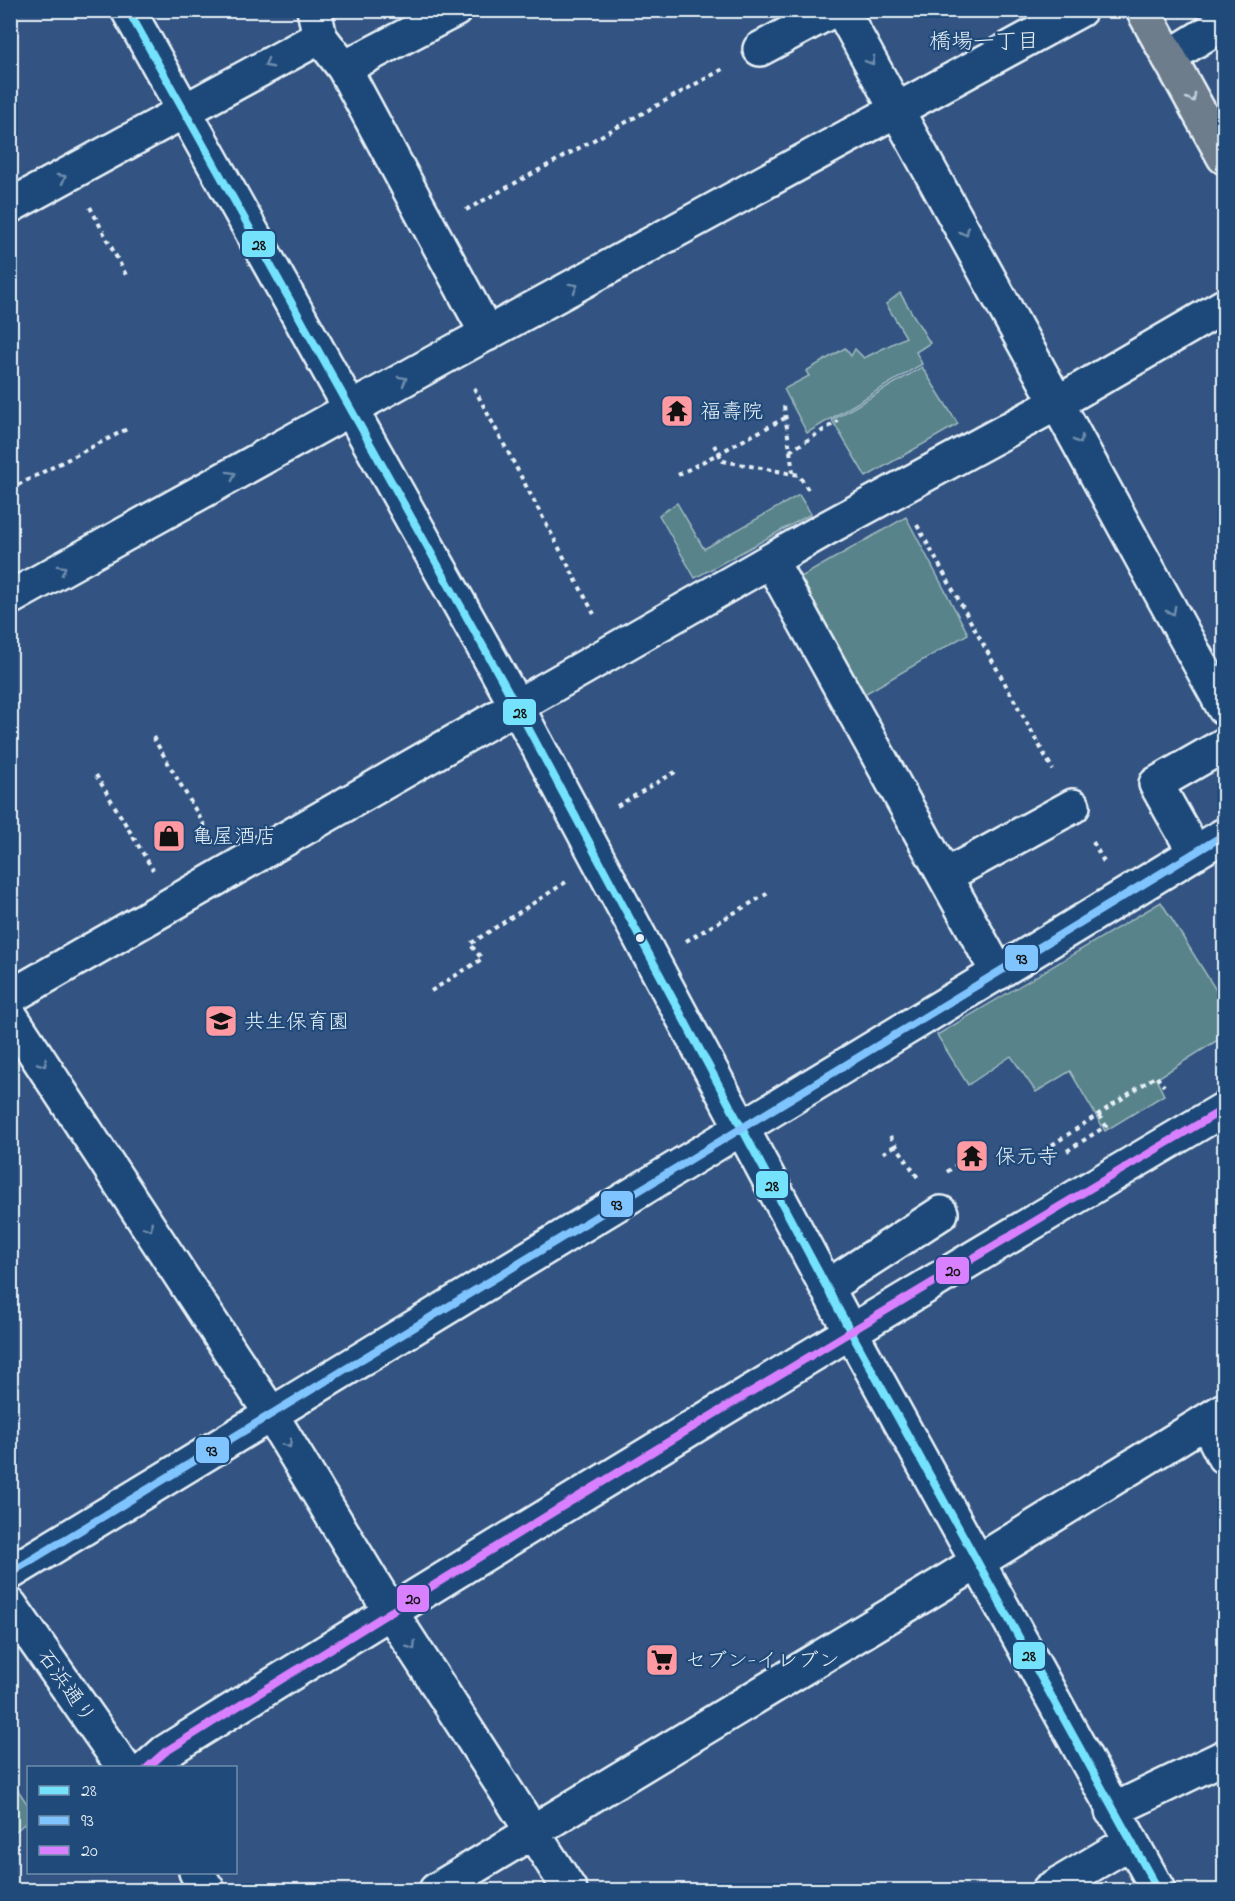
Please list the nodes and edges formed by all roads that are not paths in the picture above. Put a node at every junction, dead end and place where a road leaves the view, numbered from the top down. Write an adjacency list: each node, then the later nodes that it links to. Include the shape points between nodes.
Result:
1 (128, 10): 12 (street)
2 (455, 10): 11 (street)
3 (833, 10): 9 (street)
4 (842, 10): 13 (street, one-way to 13)
5 (1080, 10): 13 (street)
6 (1143, 13): 10 (main road)
7 (1224, 23): 10 (street)
8 (317, 24): 11 (street); 12 (street, one-way to 12)
9 (760, 49)
10 (1169, 57): 14 (main road, one-way to 14)
11 (344, 69): 17 (street)
12 (184, 110): 15 (street, one-way to 12); 19 (street)
13 (898, 110): 17 (street, one-way to 13); 18 (street, one-way to 18)
14 (1224, 157)
15 (10, 206)
16 (1224, 306): 18 (street)
17 (487, 334): 19 (street, one-way to 17)
18 (1059, 402): 20 (street, via 900,486); 23 (street, one-way to 23)
19 (351, 409): 21 (street, one-way to 19); 22 (street)
20 (771, 561): 22 (street); 28 (street)
21 (15, 584)
22 (517, 707): 30 (street); 33 (street)
23 (1224, 708)
24 (1224, 746): 27 (street, via 1156,784)
25 (1072, 806): 28 (street)
26 (1224, 835): 27 (street)
27 (1195, 853): 29 (street)
28 (945, 876): 29 (street)
29 (998, 973): 33 (street)
30 (10, 997)
31 (10, 1014): 37 (street, one-way to 37)
32 (1224, 1109): 36 (street)
33 (741, 1127): 35 (street); 37 (street)
34 (941, 1213): 35 (street)
35 (827, 1287): 36 (street)
36 (850, 1330): 40 (street); 43 (street)
37 (271, 1415): 41 (street); 43 (street, one-way to 43)
38 (1215, 1416): 39 (street); 40 (street)
39 (1224, 1457)
40 (979, 1562): 47 (street); 48 (street)
41 (10, 1573)
42 (10, 1605): 45 (street, 石浜通り)
43 (390, 1611): 46 (street); 48 (street, one-way to 48)
44 (1224, 1757): 47 (street)
45 (123, 1766)
46 (148, 1766)
47 (1112, 1810): 49 (street)
48 (532, 1833): 52 (street); 53 (street)
49 (1130, 1842): 54 (street); 55 (street)
50 (197, 1874): 51 (street)
51 (208, 1890)
52 (436, 1890)
53 (570, 1890)
54 (1049, 1890)
55 (1158, 1890)

